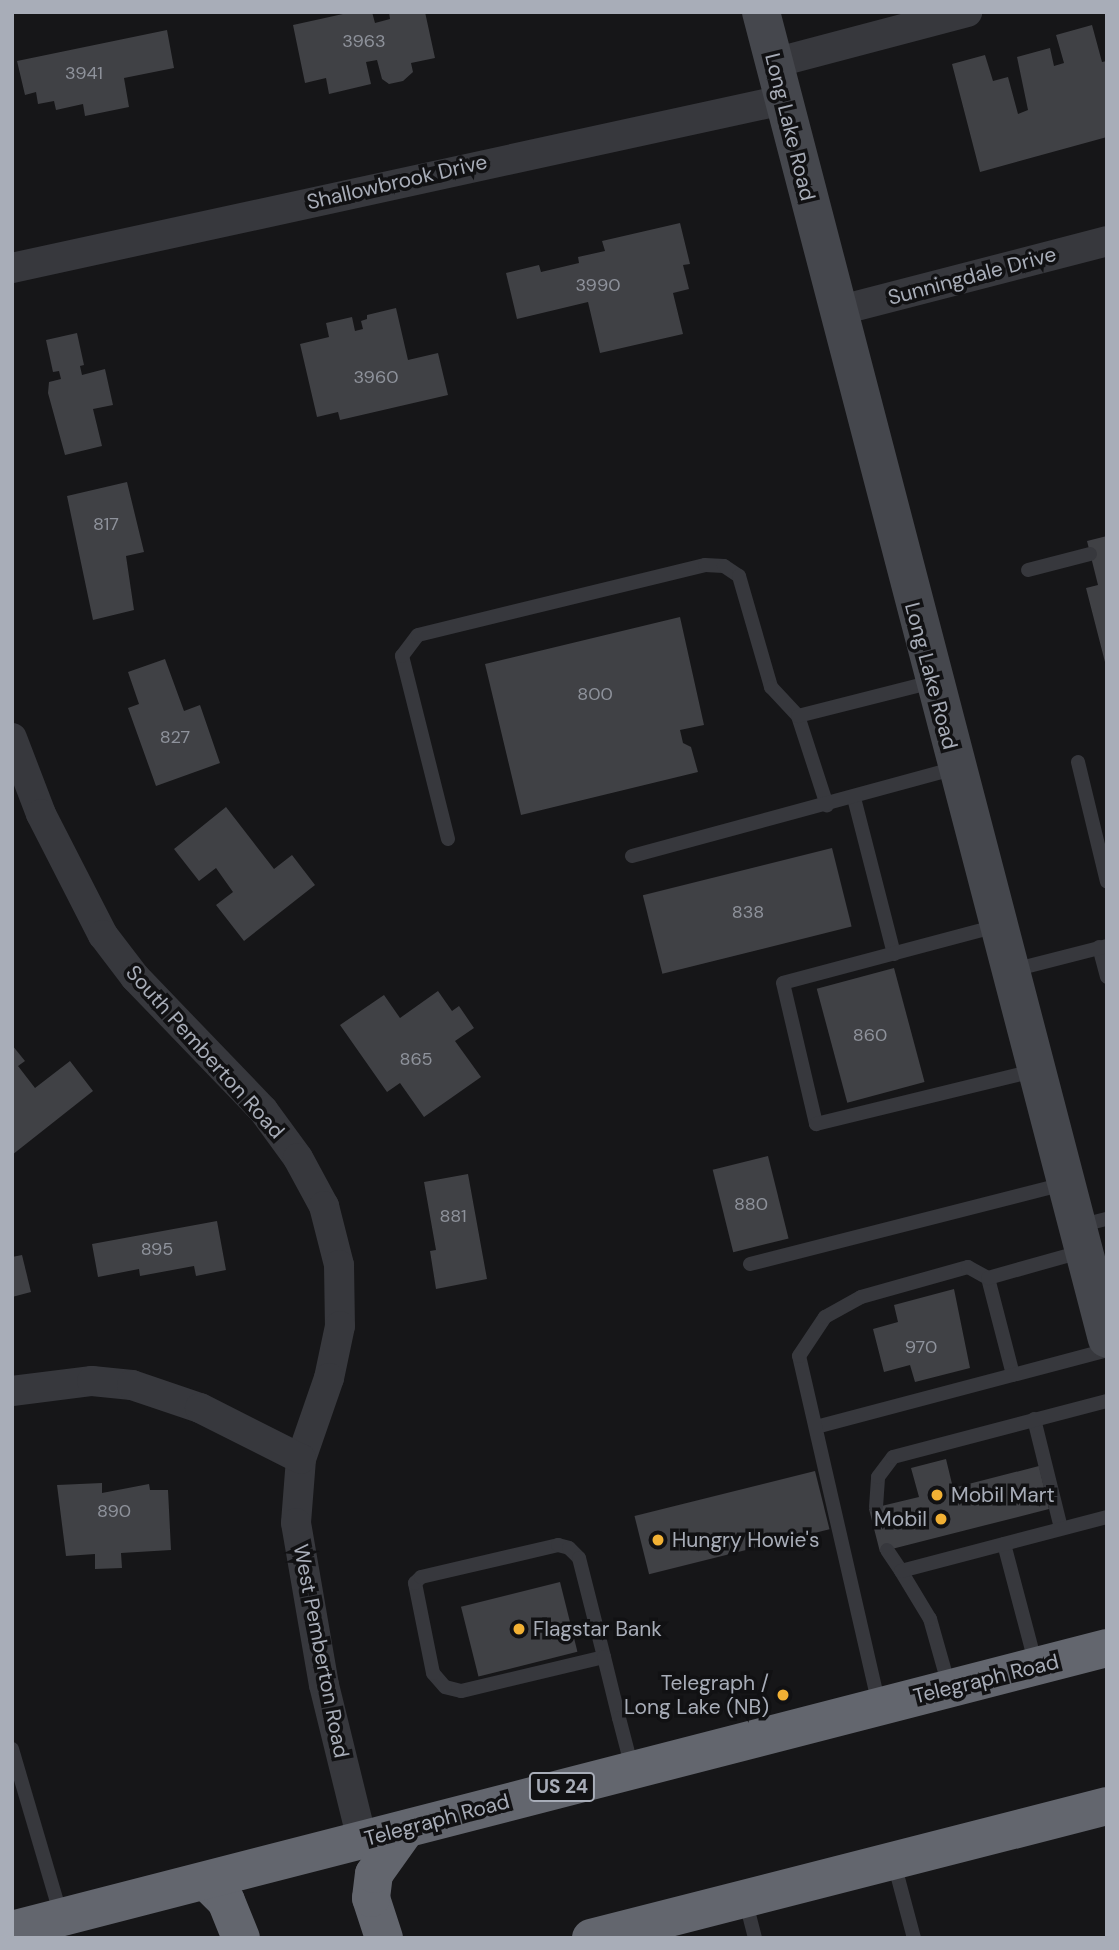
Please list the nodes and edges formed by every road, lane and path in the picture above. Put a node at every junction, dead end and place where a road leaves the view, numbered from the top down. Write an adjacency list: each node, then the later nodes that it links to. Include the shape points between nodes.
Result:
1 (761, 12): 3 (main road, Long Lake Road)
2 (967, 12): 3 (street)
3 (774, 63): 4 (main road, Long Lake Road)
4 (783, 100): 6 (street, Shallowbrook Drive); 7 (main road, Long Lake Road)
5 (1107, 241): 7 (street, Sunningdale Drive)
6 (12, 268)
7 (837, 311): 10 (main road, Long Lake Road)
8 (1090, 554): 9 (lane)
9 (1028, 570)
10 (932, 682): 11 (lane); 14 (main road, Long Lake Road)
11 (798, 716): 16 (lane); 17 (lane, via 771,687 739,576 724,566 705,565 418,635 402,656)
12 (12, 738): 37 (street, South Pemberton Road, via 41,814 103,934 135,977 263,1110 298,1158 324,1206 339,1265 340,1326 329,1378)
13 (1078, 762): 19 (lane)
14 (956, 768): 15 (lane); 20 (main road, Long Lake Road)
15 (854, 798): 16 (lane); 22 (lane)
16 (827, 805): 18 (lane)
17 (448, 839)
18 (632, 856)
19 (1107, 882)
20 (998, 926): 22 (lane); 23 (main road, Long Lake Road)
21 (1103, 946): 23 (lane); 24 (lane)
22 (894, 954): 25 (lane, via 783,983 816,1124)
23 (1009, 971): 25 (main road, Long Lake Road)
24 (1107, 977)
25 (1036, 1071): 26 (main road, Long Lake Road)
26 (1065, 1183): 27 (main road, Long Lake Road); 28 (lane)
27 (1089, 1232): 29 (lane); 30 (main road, Long Lake Road)
28 (750, 1264)
29 (988, 1278): 32 (lane); 36 (lane, via 968,1267 861,1297 825,1317 799,1356)
30 (1107, 1339)
31 (1107, 1350): 32 (lane)
32 (1013, 1375): 36 (lane)
33 (12, 1391): 37 (street, via 92,1381 132,1385 200,1408)
34 (1107, 1401): 35 (lane)
35 (1034, 1419): 38 (lane, via 893,1457 878,1477); 40 (lane)
36 (816, 1427): 48 (lane)
37 (301, 1459): 53 (street, West Pemberton Road, via 296,1523 302,1565 324,1685)
38 (876, 1507)
39 (1107, 1517): 40 (lane)
40 (1061, 1528): 41 (lane)
41 (1004, 1544): 43 (lane); 46 (lane)
42 (887, 1550): 43 (lane)
43 (901, 1571): 47 (lane, via 930,1619)
44 (1107, 1648): 46 (highway, Telegraph Road / US 24)
45 (604, 1657): 45 (lane, via 579,1558 569,1548 558,1545 421,1577 415,1583 433,1673 445,1687 461,1691); 50 (lane)
46 (1036, 1666): 47 (highway, Telegraph Road / US 24)
47 (950, 1689): 48 (highway, Telegraph Road / US 24)
48 (879, 1706): 50 (highway, Telegraph Road / US 24)
49 (12, 1749): 57 (lane)
50 (632, 1769): 52 (highway, Telegraph Road / US 24)
51 (1107, 1806): 54 (highway)
52 (406, 1829): 53 (highway, Telegraph Road / US 24); 60 (highway, via 374,1874 371,1898)
53 (362, 1840): 55 (highway, Telegraph Road / US 24)
54 (894, 1862): 56 (highway); 63 (lane)
55 (206, 1881): 57 (highway, Telegraph Road / US 24); 59 (highway, via 226,1901)
56 (745, 1898): 61 (highway); 62 (lane)
57 (61, 1915): 58 (highway, Telegraph Road / US 24)
58 (12, 1930)
59 (241, 1938)
60 (384, 1938)
61 (591, 1938)
62 (755, 1938)
63 (914, 1938)

